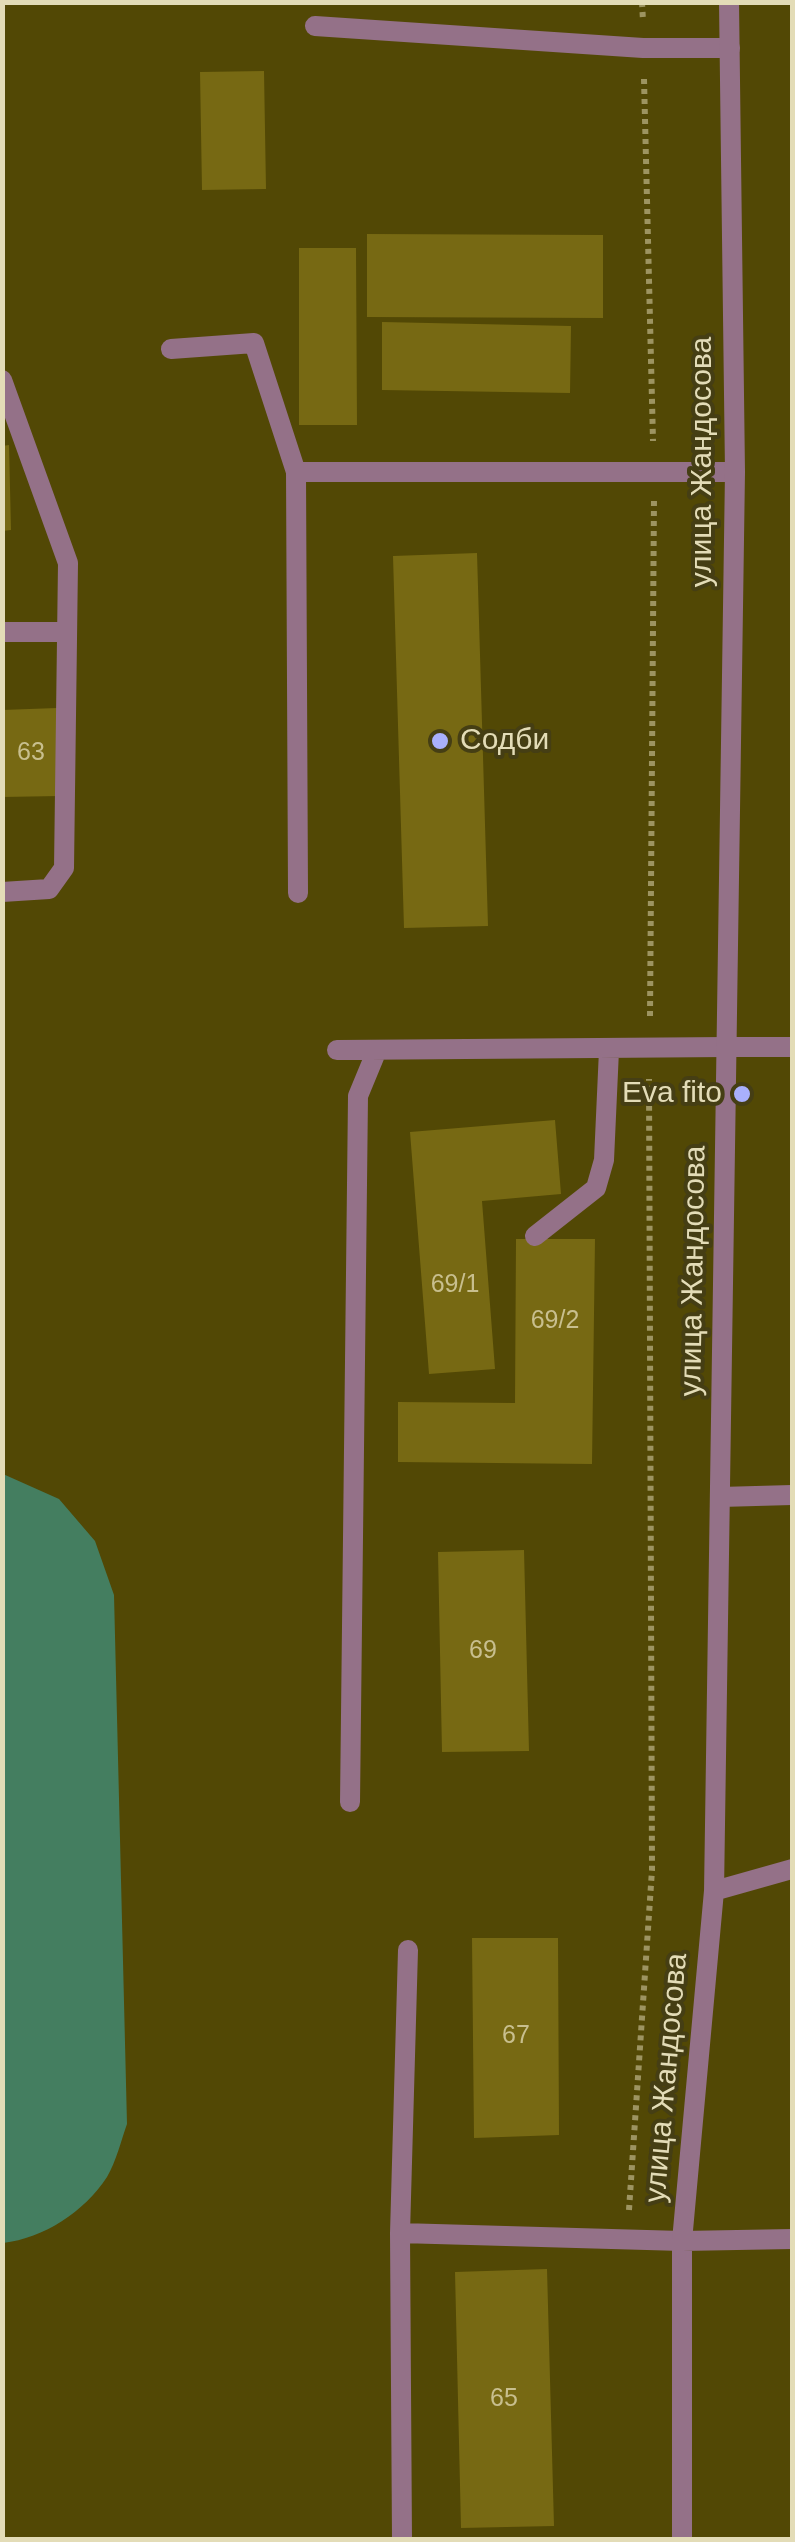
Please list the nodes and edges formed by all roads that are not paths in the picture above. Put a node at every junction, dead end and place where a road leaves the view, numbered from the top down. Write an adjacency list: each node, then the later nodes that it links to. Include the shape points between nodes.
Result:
1 (729, 2): 3 (street, улица Жандосова)
2 (315, 26): 3 (street)
3 (730, 48): 7 (street, улица Жандосова)
4 (171, 349): 6 (street, via 254,343)
5 (2, 380): 9 (street, via 68,562)
6 (296, 472): 7 (street); 11 (street)
7 (735, 472): 12 (street, улица Жандосова)
8 (2, 632): 9 (street)
9 (66, 632): 10 (street, via 64,868 49,889)
10 (2, 892)
11 (298, 893)
12 (727, 1047): 13 (street); 16 (street); 19 (street, улица Жандосова)
13 (792, 1048)
14 (338, 1050): 15 (street)
15 (376, 1050): 16 (street); 20 (street, via 358,1096)
16 (609, 1050): 17 (street, via 604,1160 596,1188)
17 (536, 1236)
18 (792, 1495): 19 (street)
19 (720, 1496): 22 (street, улица Жандосова)
20 (350, 1802)
21 (792, 1869): 22 (street)
22 (714, 1891): 26 (street, улица Жандосова)
23 (408, 1950): 24 (street)
24 (400, 2233): 26 (street); 27 (street)
25 (792, 2239): 26 (street)
26 (682, 2241): 28 (street, улица Жандосова)
27 (402, 2540)
28 (682, 2540)

